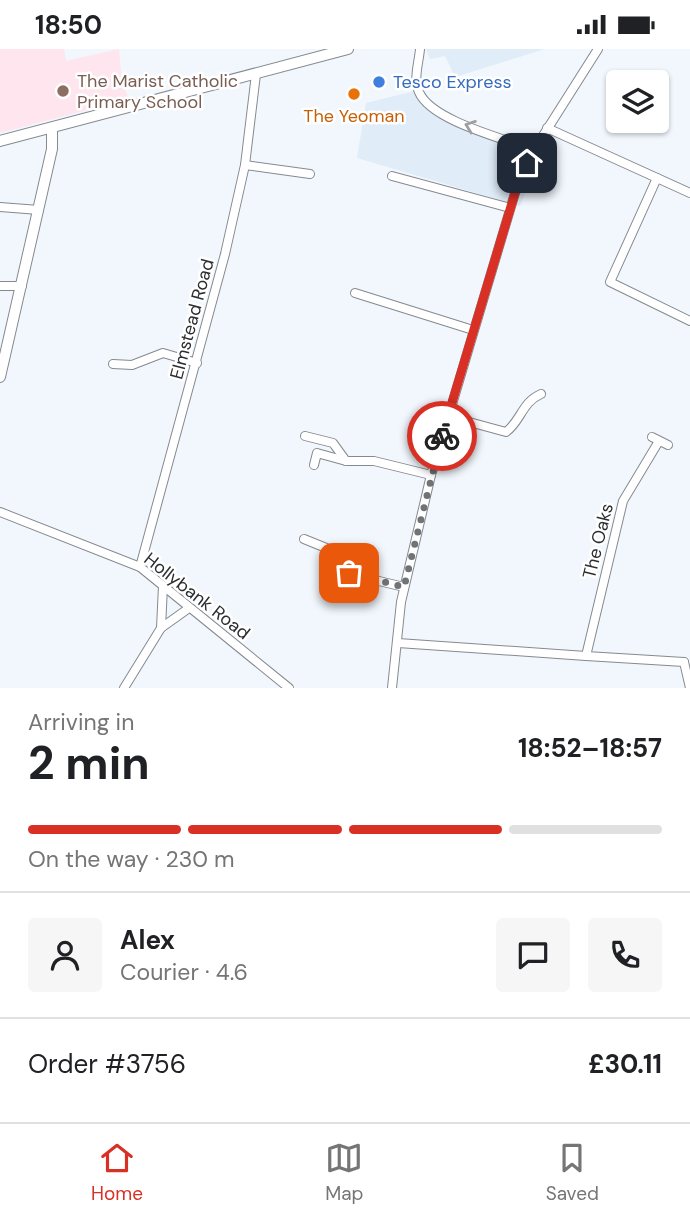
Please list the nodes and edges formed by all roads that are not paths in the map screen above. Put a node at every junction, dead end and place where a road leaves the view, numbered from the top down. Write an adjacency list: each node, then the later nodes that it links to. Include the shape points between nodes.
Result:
1 (348, 49): 4 (main road)
2 (421, 49): 8 (street, one-way to 2, via 451,119 432,107 417,84)
3 (598, 49): 5 (street)
4 (256, 74): 6 (main road); 9 (street, Elmstead Road)
5 (547, 128): 8 (street); 11 (street)
6 (52, 129): 7 (main road); 16 (main road)
7 (0, 140)
8 (534, 150): 15 (street)
9 (246, 165): 10 (street); 22 (street, Elmstead Road)
10 (310, 174)
11 (657, 178): 13 (street); 20 (street, via 610,282)
12 (396, 180): 15 (street)
13 (690, 193)
14 (0, 207): 16 (street)
15 (510, 208): 21 (street)
16 (39, 210): 18 (main road)
17 (0, 286): 18 (street)
18 (22, 286): 24 (main road)
19 (355, 293): 21 (street)
20 (690, 321)
21 (472, 330): 26 (street)
22 (197, 363): 23 (street, via 163,353 132,365); 34 (street, Elmstead Road)
23 (113, 364)
24 (0, 377)
25 (528, 389): 26 (street, via 537,396 506,432)
26 (447, 416): 31 (street)
27 (305, 436): 29 (street, via 333,443)
28 (668, 445): 40 (street, The Oaks, via 655,439 623,501)
29 (346, 461): 30 (street, via 317,453); 31 (street, via 374,461)
30 (314, 465)
31 (431, 475): 36 (street)
32 (0, 512): 34 (street, Hollybank Road)
33 (308, 544): 36 (street, via 336,552 354,575)
34 (140, 567): 35 (street, Hollybank Road)
35 (163, 586): 37 (street, Hollybank Road); 38 (street)
36 (404, 587): 39 (street)
37 (189, 608): 38 (street); 43 (street, Hollybank Road)
38 (161, 628): 42 (street)
39 (398, 643): 40 (street); 44 (street)
40 (586, 656): 41 (street)
41 (687, 659): 45 (street)
42 (124, 688)
43 (289, 688)
44 (392, 688)
45 (690, 688)

